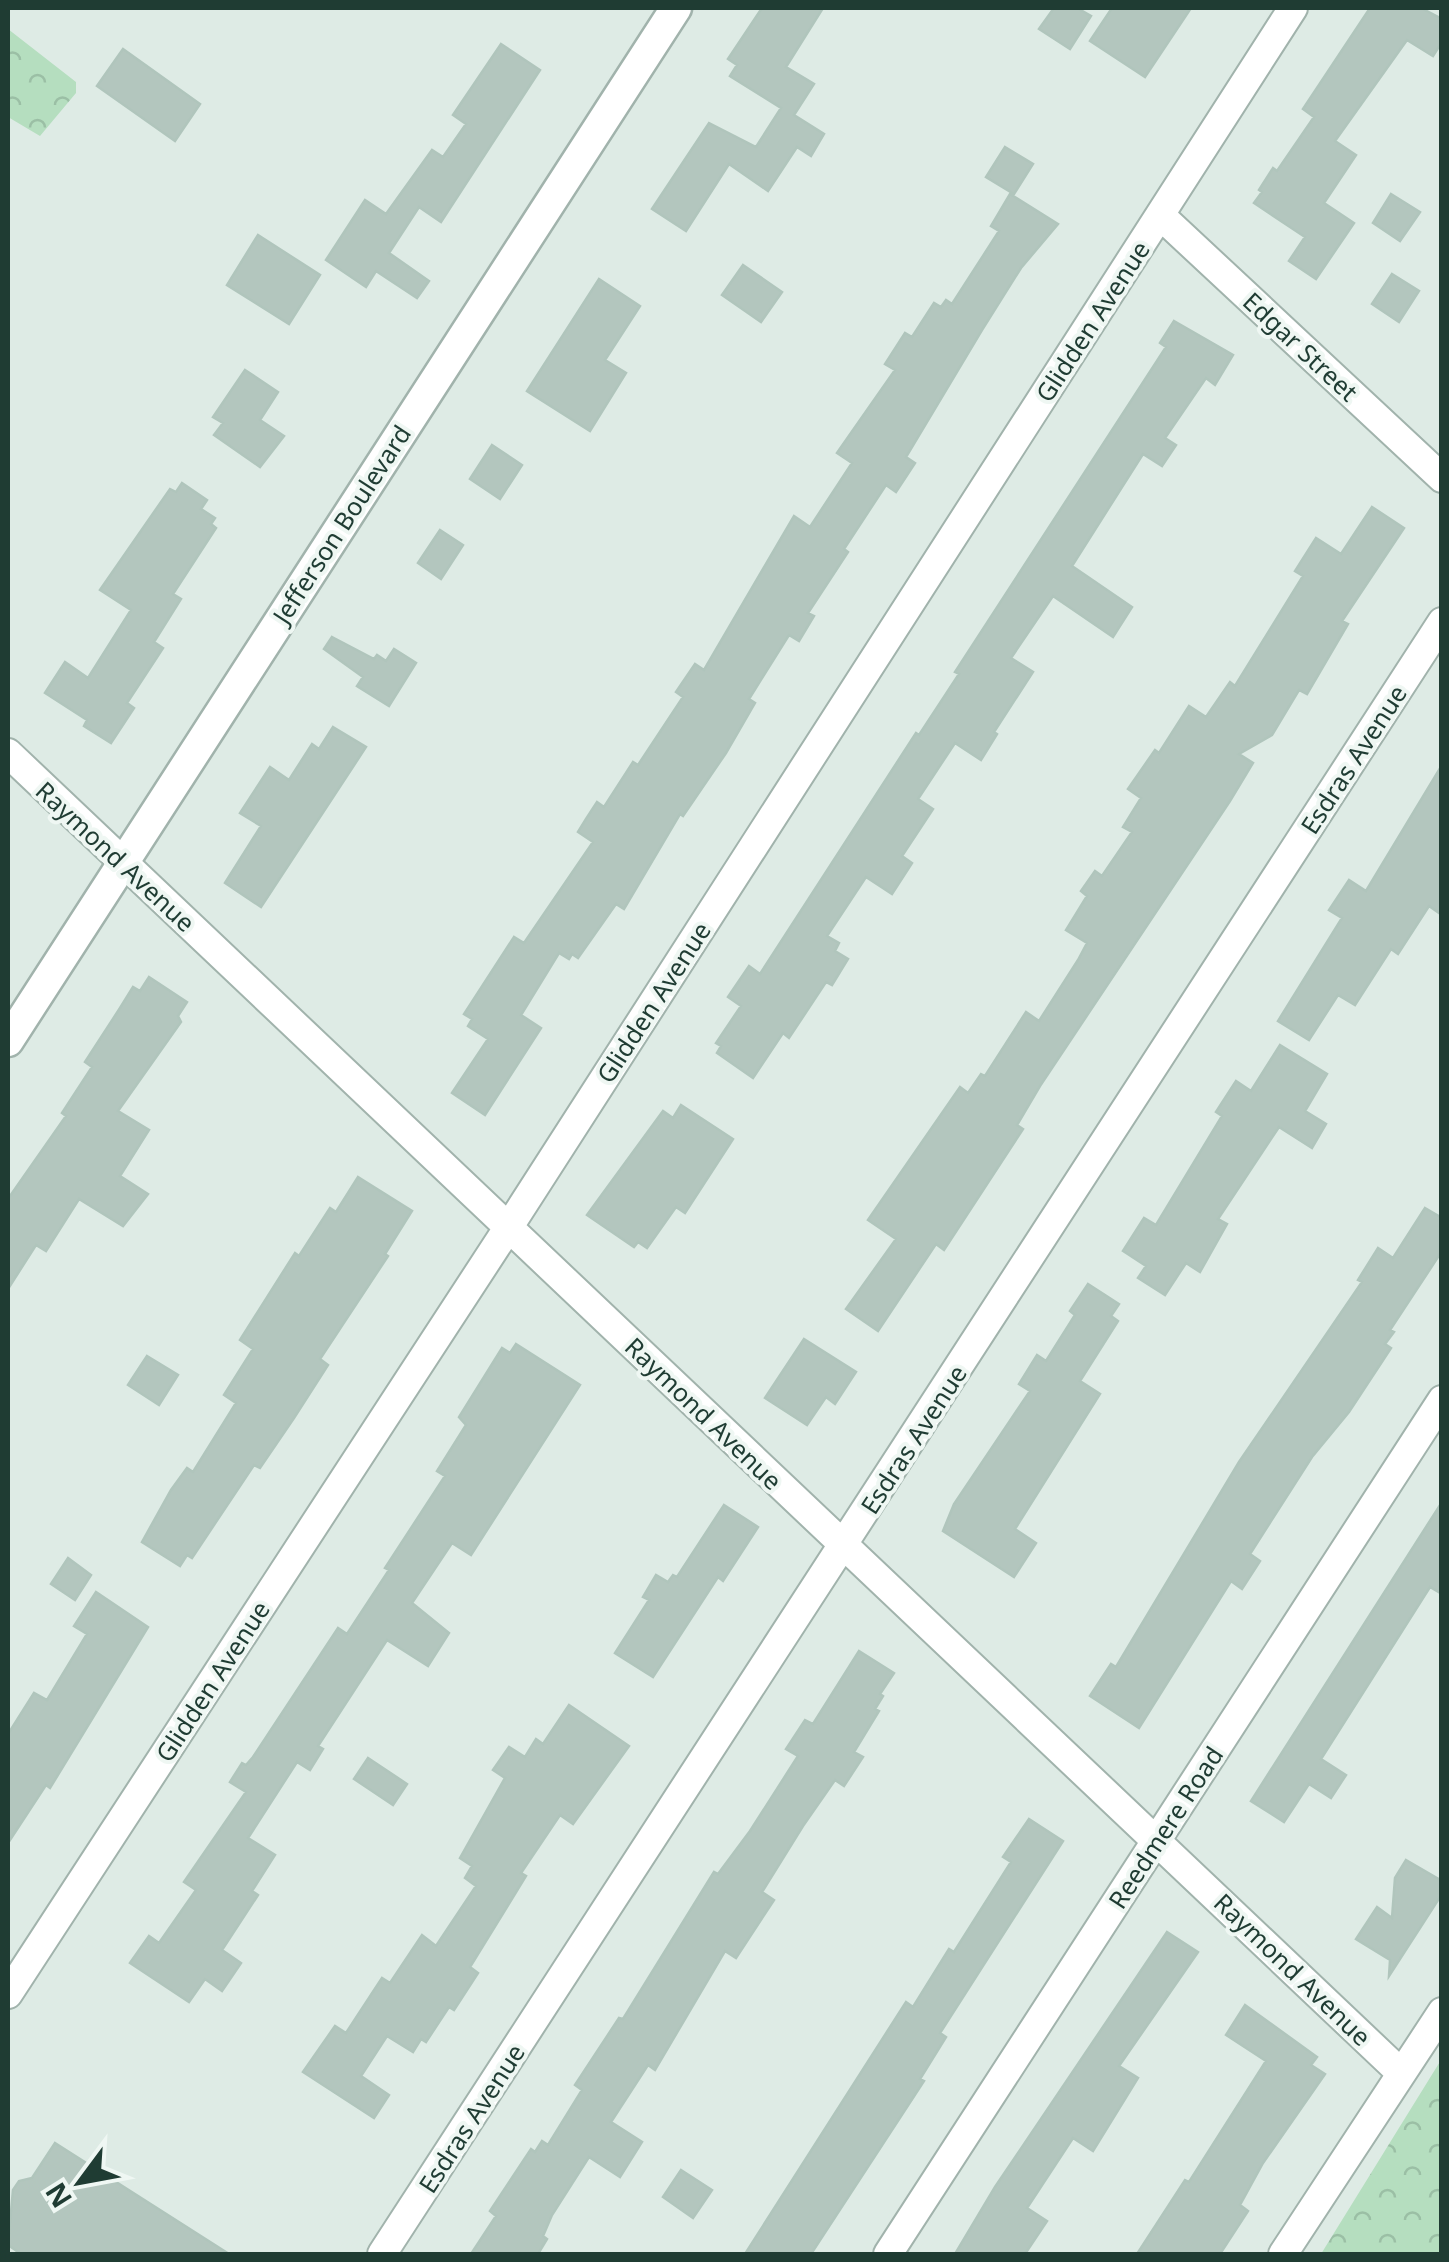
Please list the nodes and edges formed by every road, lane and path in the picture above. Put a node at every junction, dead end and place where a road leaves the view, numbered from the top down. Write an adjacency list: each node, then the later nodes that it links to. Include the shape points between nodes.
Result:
1 (676, 8): 7 (street, Jefferson Boulevard)
2 (1294, 8): 3 (street, Glidden Avenue)
3 (1160, 215): 4 (street, Edgar Street); 9 (street, Glidden Avenue)
4 (1442, 478)
5 (1442, 622): 11 (street, Esdras Avenue)
6 (8, 753): 7 (street, Raymond Avenue)
7 (123, 862): 8 (street, Jefferson Boulevard); 9 (street, Raymond Avenue)
8 (8, 1041)
9 (510, 1225): 11 (street, Raymond Avenue); 13 (street, Glidden Avenue)
10 (1442, 1400): 12 (street, Reedmere Road)
11 (843, 1547): 12 (street, Raymond Avenue); 16 (street, Esdras Avenue)
12 (1158, 1839): 15 (street, Raymond Avenue); 17 (street, Reedmere Road)
13 (8, 1994)
14 (1442, 2012): 15 (street)
15 (1401, 2073): 18 (street)
16 (382, 2254)
17 (888, 2254)
18 (1283, 2254)

